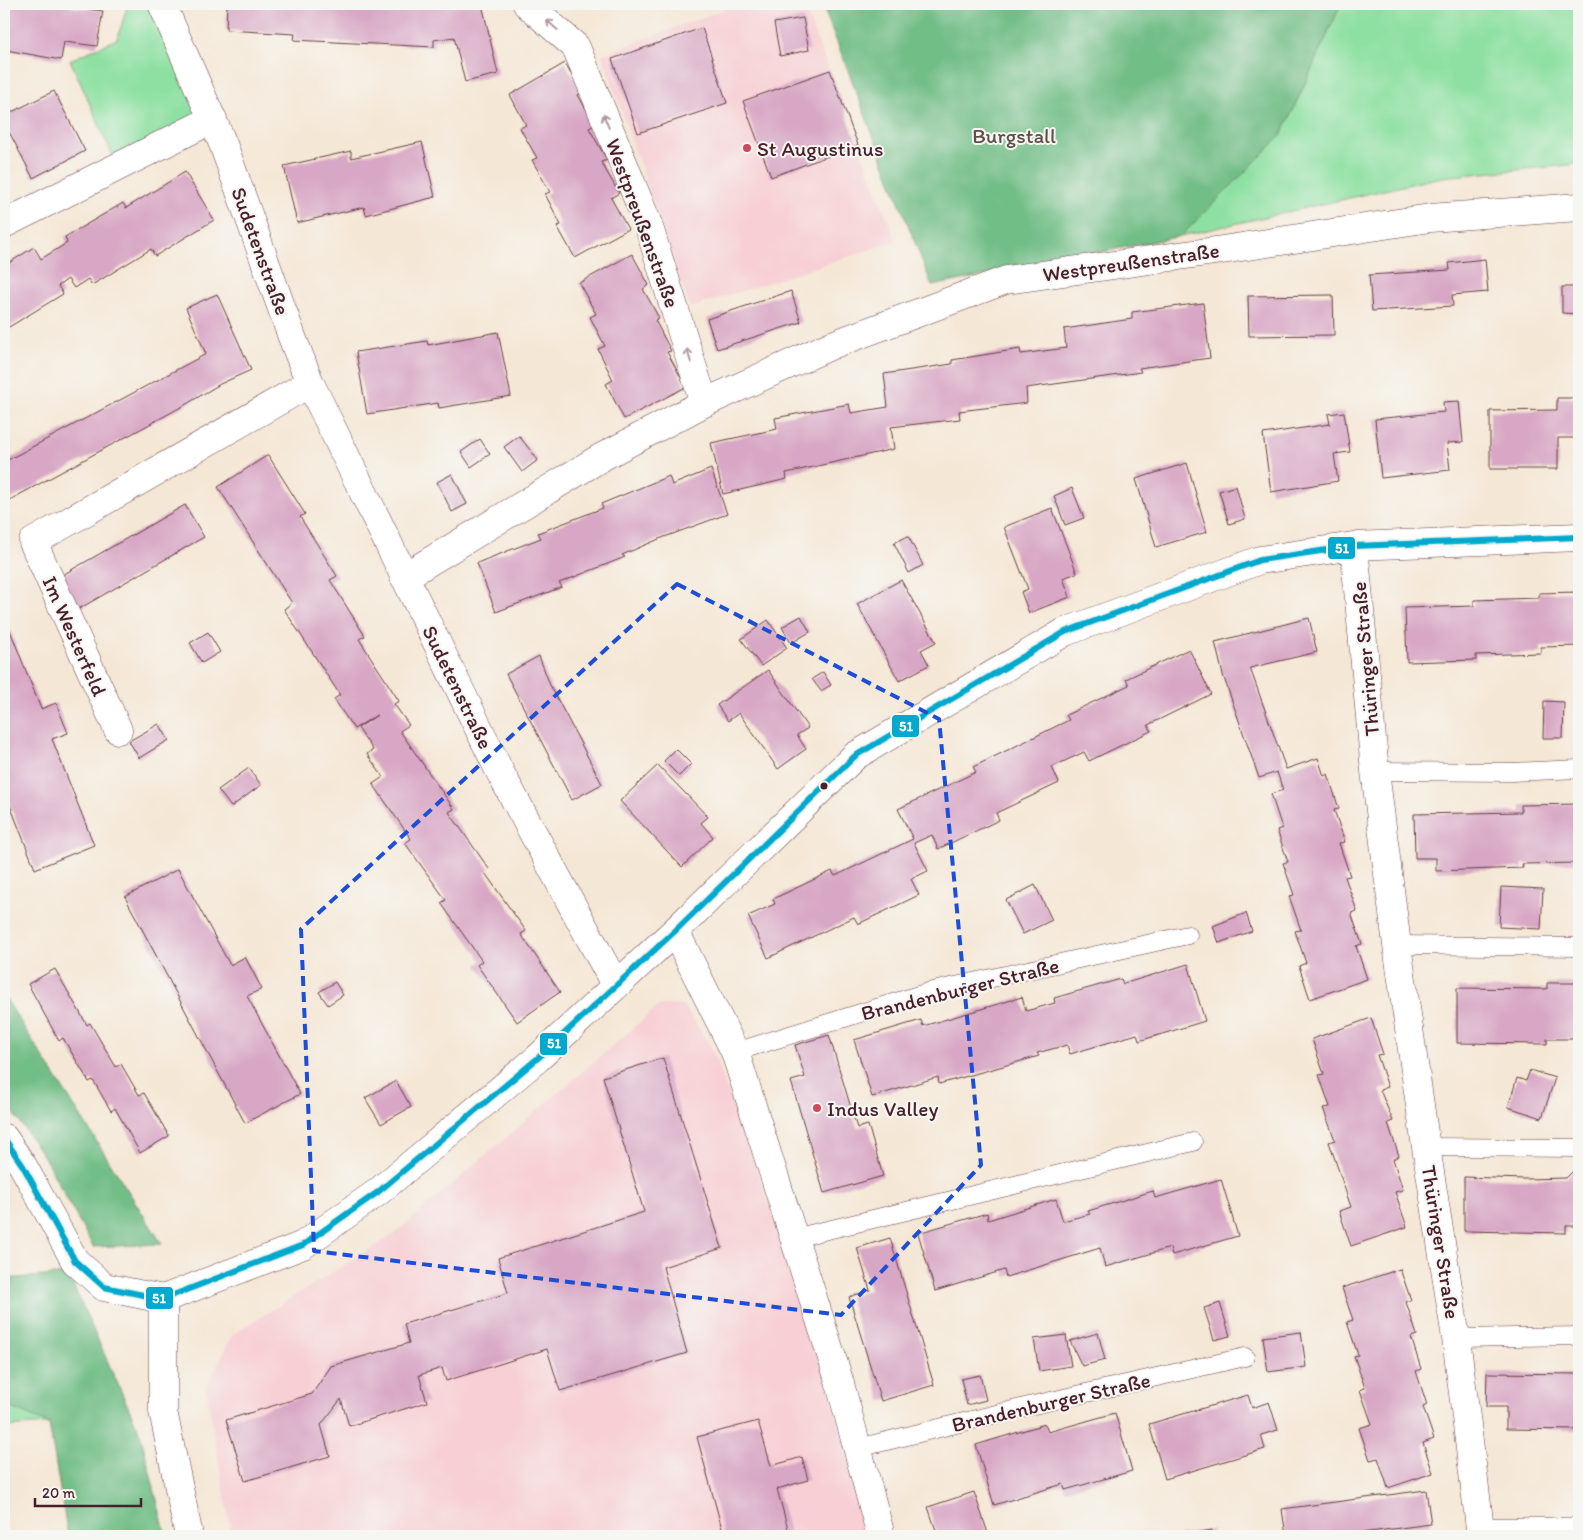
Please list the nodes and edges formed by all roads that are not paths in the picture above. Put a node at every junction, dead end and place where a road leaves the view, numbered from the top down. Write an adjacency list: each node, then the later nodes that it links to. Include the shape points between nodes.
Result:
1 (162, 4): 3 (street, Sudetenstraße)
2 (527, 4): 7 (street, Westpreußenstraße, one-way to 2, via 648,224 576,47)
3 (213, 119): 5 (street); 6 (street, Sudetenstraße)
4 (1579, 207): 7 (street, Westpreußenstraße, via 1430,218 1006,280 832,345)
5 (4, 224)
6 (310, 383): 10 (street, Sudetenstraße); 11 (street, Im Westerfeld, via 33,542)
7 (704, 403): 10 (street, Westpreußenstraße, via 602,457)
8 (1579, 537): 9 (street)
9 (1354, 546): 13 (street, Thüringer Straße); 14 (street, via 1260,560 1065,632 855,756)
10 (404, 577): 18 (street, Sudetenstraße, via 501,774)
11 (118, 730)
12 (1579, 769): 13 (lane)
13 (1375, 772): 16 (street, Thüringer Straße)
14 (675, 931): 18 (street); 19 (street)
15 (1188, 935): 19 (lane, Brandenburger Straße, via 928,992)
16 (1396, 945): 17 (lane); 22 (street, Thüringer Straße)
17 (1579, 947)
18 (616, 986): 25 (street, via 538,1058 378,1192 304,1245)
19 (735, 1052): 24 (street)
20 (4, 1138): 25 (street, via 76,1261 104,1287)
21 (1193, 1142): 24 (lane)
22 (1426, 1147): 23 (lane, Thüringer Straße); 27 (street, Thüringer Straße)
23 (1579, 1148)
24 (794, 1238): 29 (street)
25 (163, 1299): 32 (street, via 163,1411)
26 (1579, 1336): 27 (lane, Thüringer Straße)
27 (1456, 1338): 31 (street, Thüringer Straße)
28 (1245, 1357): 29 (lane, Brandenburger Straße)
29 (858, 1448): 33 (street)
30 (1579, 1527): 31 (lane, Thüringer Straße)
31 (1481, 1532)
32 (189, 1536)
33 (881, 1536)

